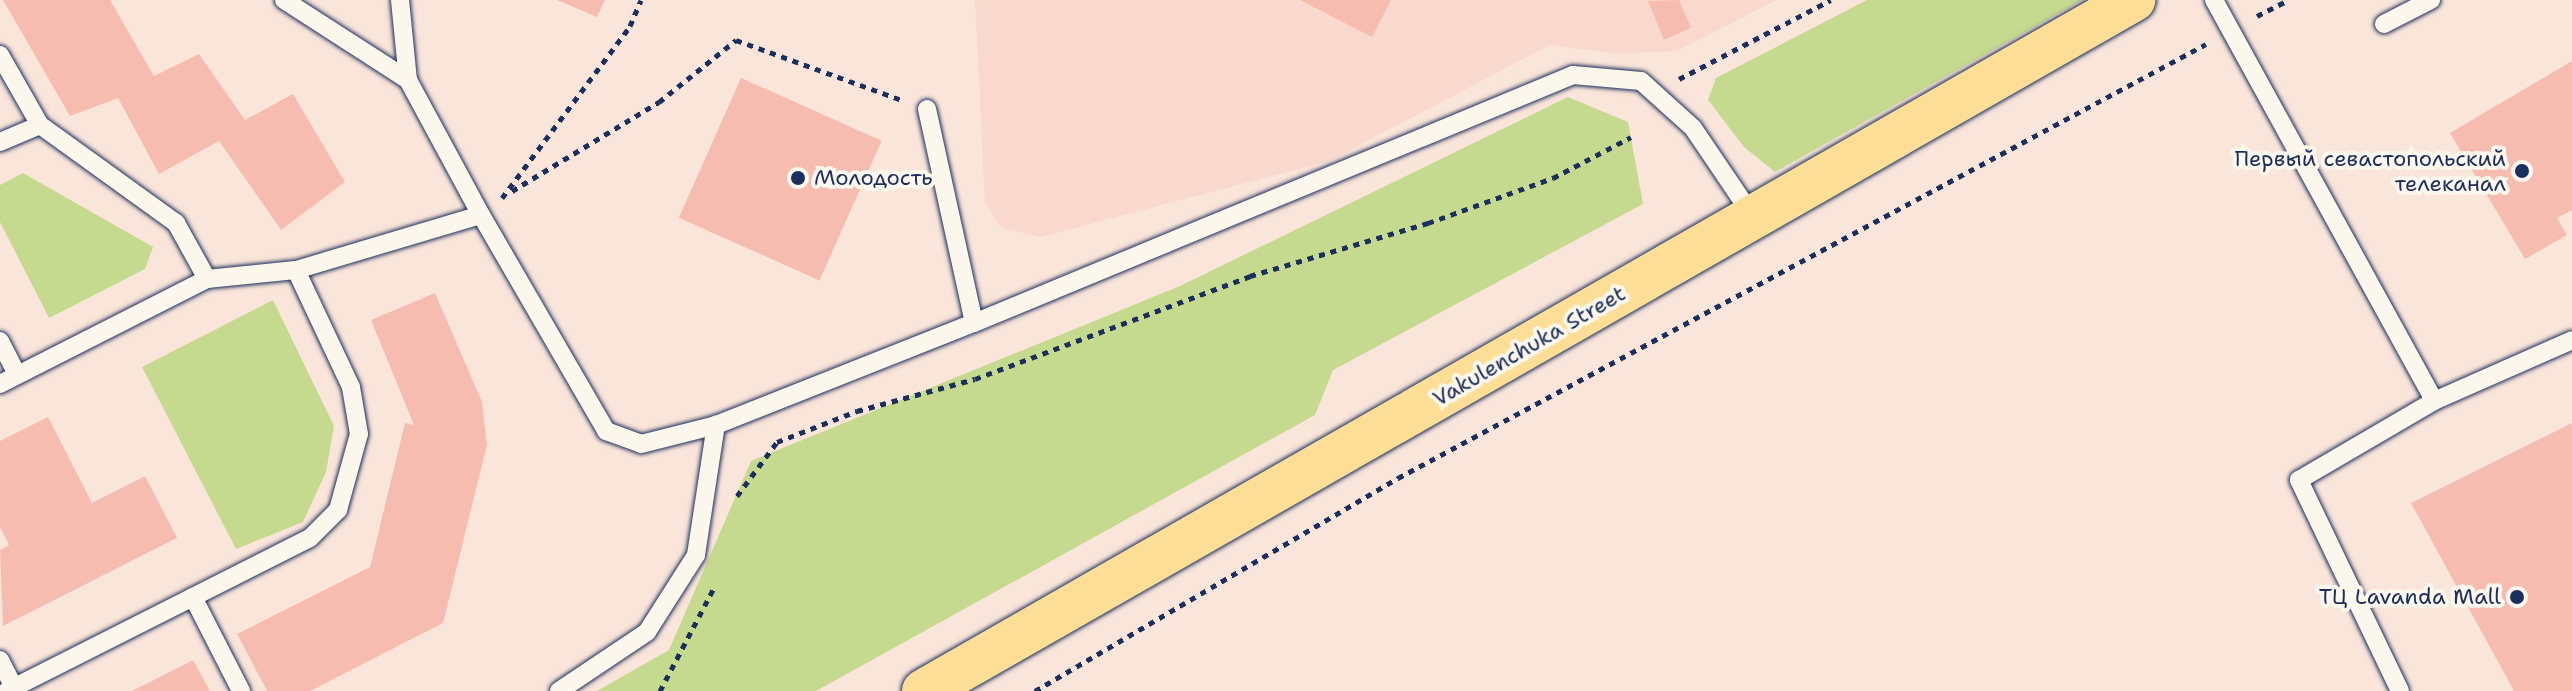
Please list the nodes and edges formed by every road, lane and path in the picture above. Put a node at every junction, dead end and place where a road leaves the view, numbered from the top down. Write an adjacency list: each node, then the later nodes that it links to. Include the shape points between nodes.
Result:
1 (284, 0): 12 (lane)
2 (400, 0): 12 (lane)
3 (641, 0): 18 (path, via 630,26)
4 (1831, 0): 13 (path)
5 (2133, 0): 20 (main road, Vakulenchuka Street)
6 (2214, 0): 10 (lane)
7 (2288, 0): 10 (path)
8 (2431, 0): 9 (lane)
9 (2384, 24)
10 (2231, 30): 27 (lane); 38 (path, via 1398,478)
11 (0, 55): 15 (lane)
12 (408, 80): 19 (lane)
13 (1653, 92): 20 (lane, via 1693,128); 23 (lane, via 1641,81 1573,75)
14 (927, 109): 18 (path, via 736,40 659,102); 23 (lane)
15 (40, 125): 17 (lane); 22 (lane, via 176,223)
16 (1631, 137): 29 (path, via 1553,178 1428,223 1250,276 975,379 857,411 777,442)
17 (0, 142)
18 (512, 191): 19 (path)
19 (481, 215): 21 (lane); 28 (lane, via 606,431 641,444)
20 (1754, 218): 37 (main road, Vakulenchuka Street)
21 (296, 270): 22 (lane); 31 (lane, via 351,387 359,434 338,510 310,538)
22 (207, 279): 26 (lane)
23 (974, 323): 28 (lane)
24 (2572, 340): 27 (lane)
25 (0, 341): 26 (lane)
26 (8, 380)
27 (2434, 401): 39 (lane, via 2299,480)
28 (716, 425): 35 (lane, via 696,555 647,632)
29 (733, 501)
30 (722, 571): 36 (path)
31 (193, 597): 33 (lane); 34 (lane)
32 (0, 660): 33 (lane)
33 (11, 689)
34 (241, 691)
35 (559, 691)
36 (660, 691)
37 (924, 691)
38 (1035, 691)
39 (2400, 691)

